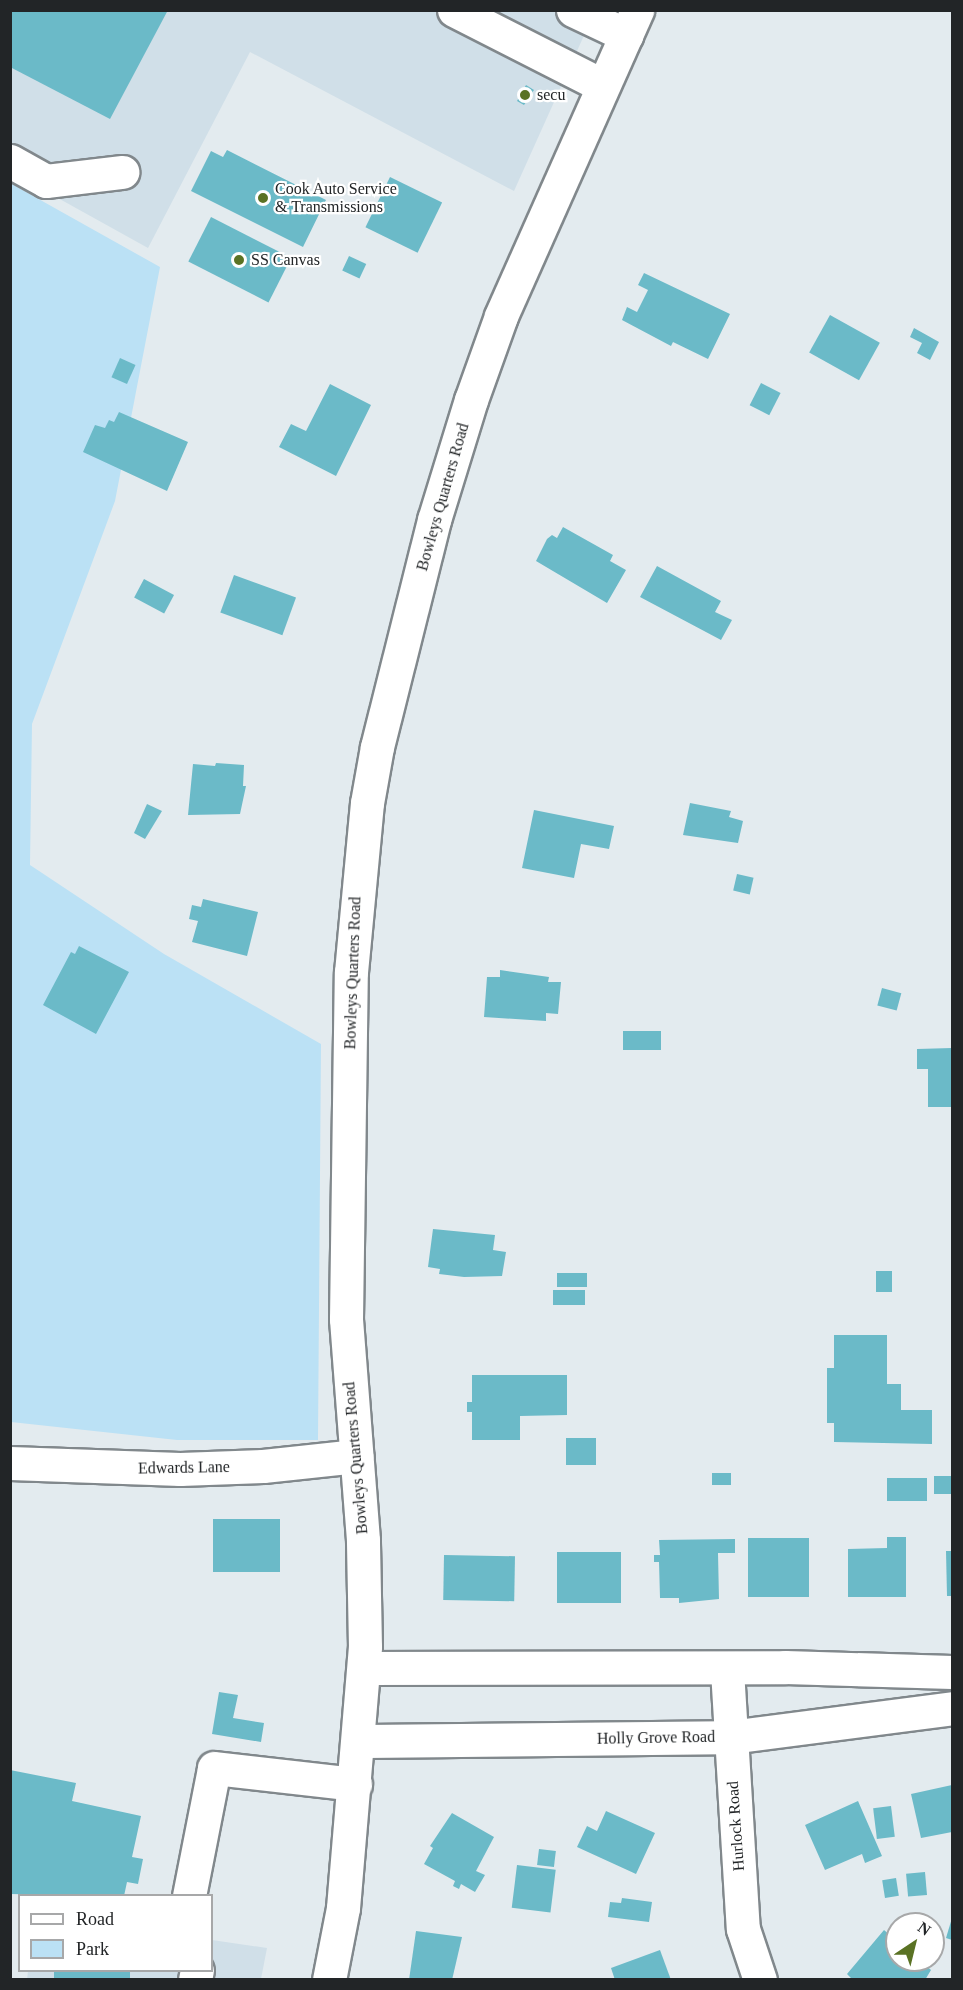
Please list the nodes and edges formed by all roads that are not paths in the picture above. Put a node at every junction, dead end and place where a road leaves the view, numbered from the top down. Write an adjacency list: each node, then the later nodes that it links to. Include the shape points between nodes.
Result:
1 (454, 10): 4 (street)
2 (573, 10): 3 (street)
3 (631, 22): 4 (street, Bowleys Quarters Road)
4 (603, 86): 7 (street, Bowleys Quarters Road, via 501,316 471,400 434,520 377,747 358,870 351,972 346,1319)
5 (10, 161): 6 (street, via 46,181)
6 (122, 172)
7 (356, 1456): 8 (street, Edwards Lane, via 263,1466 180,1469); 9 (street, Bowleys Quarters Road, via 363,1540)
8 (10, 1463)
9 (364, 1668): 10 (street); 14 (street, Bowleys Quarters Road)
10 (727, 1670): 11 (street, via 784,1667); 13 (street, Hurlock Road)
11 (952, 1672)
12 (952, 1708): 13 (street, Holly Grove Road)
13 (730, 1737): 14 (street, Holly Grove Road); 18 (street, Hurlock Road, via 743,1929)
14 (358, 1742): 15 (street, Bowleys Quarters Road)
15 (355, 1784): 16 (street, via 214,1768); 17 (street, Bowleys Quarters Road, via 344,1908)
16 (189, 1894)
17 (329, 1980)
18 (760, 1980)

